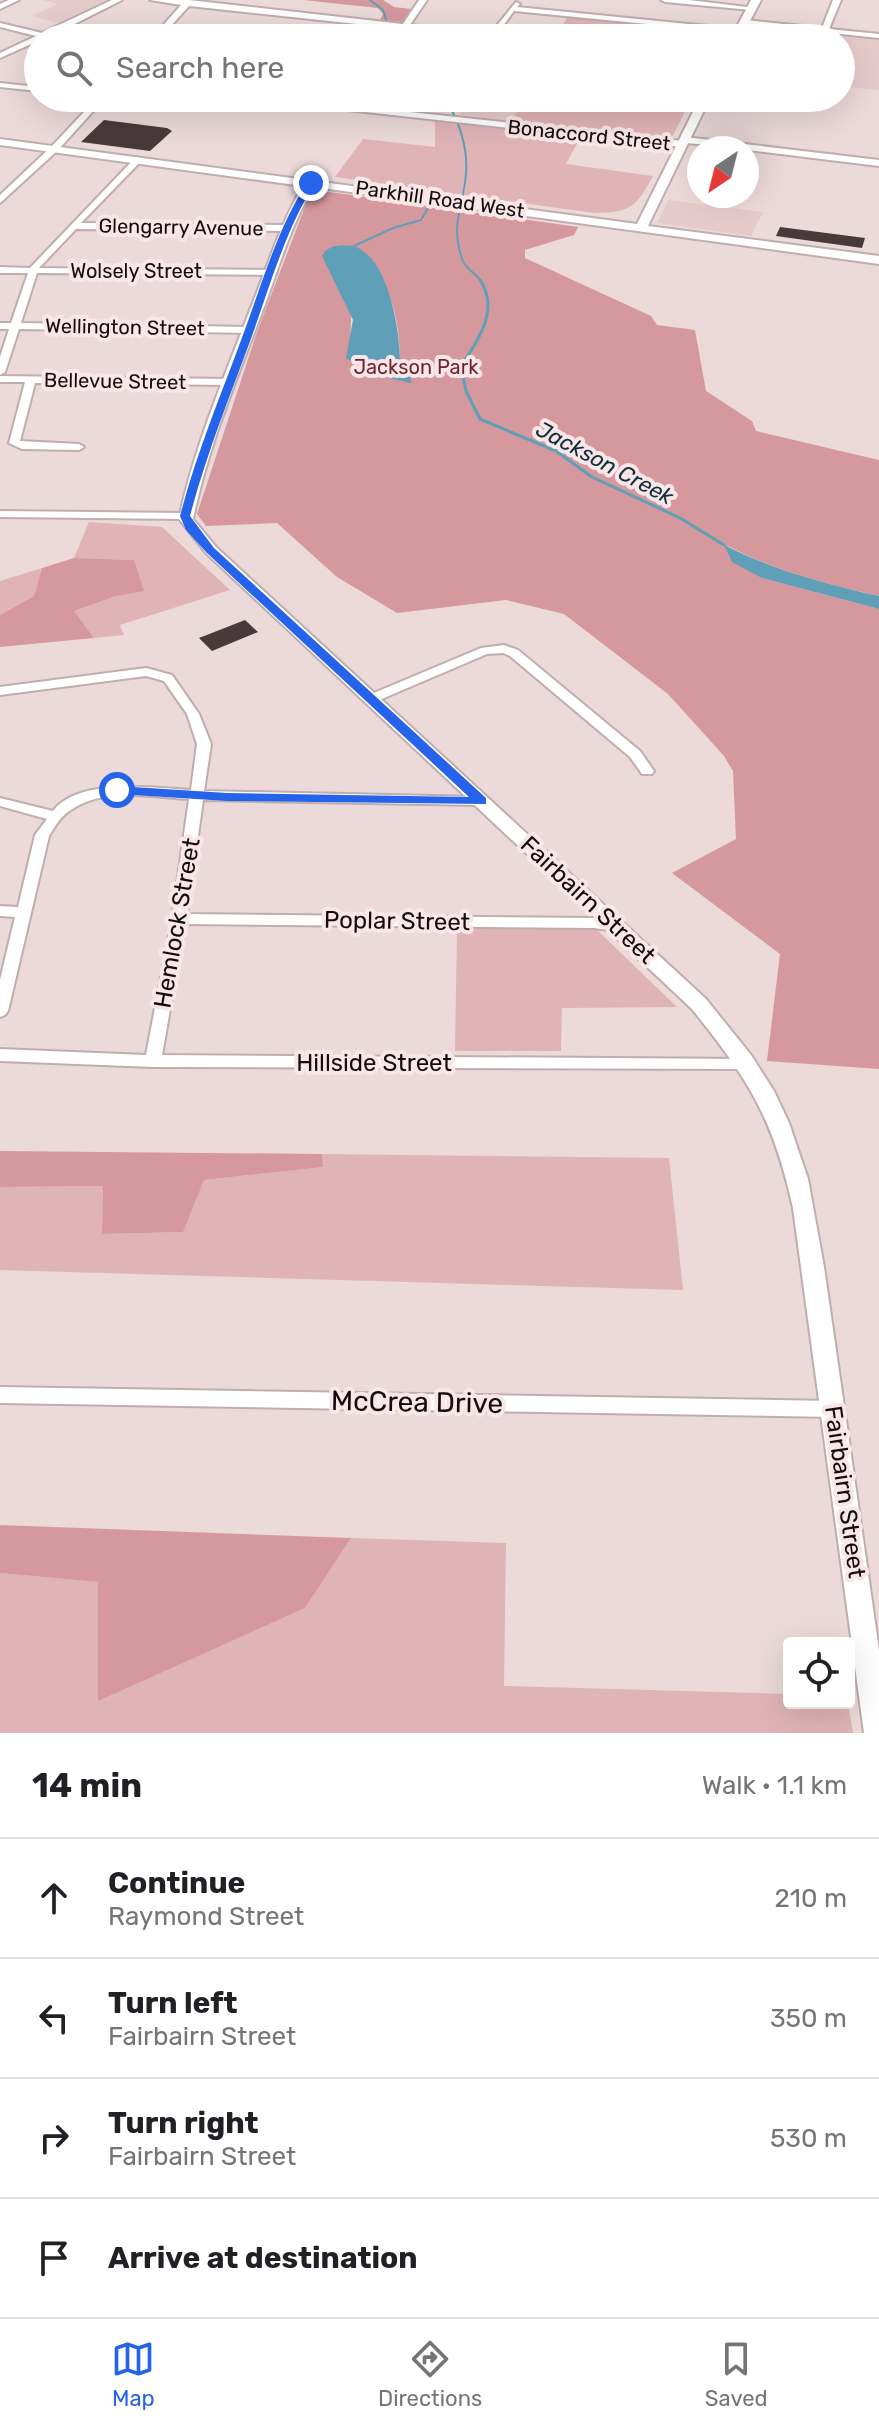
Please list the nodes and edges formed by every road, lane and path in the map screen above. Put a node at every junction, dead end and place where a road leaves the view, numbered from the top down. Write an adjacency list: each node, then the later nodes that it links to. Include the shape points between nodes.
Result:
1 (15, 0): 10 (street)
2 (118, 0): 12 (street)
3 (154, 0): 8 (street)
4 (423, 0): 15 (street)
5 (518, 0): 11 (street)
6 (665, 0): 9 (street)
7 (837, 0): 19 (street)
8 (188, 3): 13 (street); 14 (street)
9 (753, 4): 18 (main road)
10 (0, 7)
11 (513, 9): 16 (street); 17 (street)
12 (72, 24)
13 (169, 24)
14 (370, 24)
15 (403, 24)
16 (501, 24)
17 (675, 24)
18 (743, 24)
19 (827, 24)
20 (0, 25): 21 (street)
21 (24, 31)
22 (855, 33): 23 (street)
23 (879, 36)
24 (24, 46): 25 (street)
25 (0, 56)
26 (0, 85): 27 (street)
27 (24, 88)
28 (88, 112): 33 (street)
29 (397, 112): 32 (street, Bonaccord Street)
30 (698, 112): 32 (main road)
31 (0, 142): 33 (main road, Parkhill Road West)
32 (683, 142): 35 (street, Bonaccord Street); 38 (main road)
33 (55, 148): 34 (main road, Parkhill Road West); 37 (street)
34 (139, 159): 36 (main road, Parkhill Road West); 40 (street)
35 (879, 163)
36 (311, 183): 39 (main road, Parkhill Road West); 42 (main road)
37 (0, 200)
38 (651, 208): 39 (main road); 41 (main road)
39 (610, 222): 41 (main road, Parkhill Road West)
40 (74, 226): 42 (street, Glengarry Avenue); 45 (street)
41 (642, 226): 43 (main road, Parkhill Road West)
42 (288, 228): 46 (main road)
43 (879, 260)
44 (0, 270): 45 (street, Wolsely Street)
45 (34, 271): 46 (street, Wolsely Street); 48 (street)
46 (271, 273): 49 (main road)
47 (0, 326): 48 (street, Wellington Street)
48 (16, 326): 49 (street, Wellington Street); 50 (street)
49 (249, 330): 53 (main road)
50 (0, 372)
51 (0, 379): 52 (street, Bellevue Street)
52 (31, 380): 53 (street, Bellevue Street); 54 (street, via 14,443)
53 (230, 382): 56 (main road)
54 (79, 447)
55 (0, 514): 56 (street)
56 (185, 516): 58 (main road, Fairbairn Street, via 211,550)
57 (0, 691): 60 (street, Hemlock Street, via 146,672 168,678 193,714 204,744)
58 (373, 698): 59 (street, via 485,651 504,649 635,754); 61 (main road, Fairbairn Street)
59 (647, 771)
60 (199, 793): 61 (street); 63 (street, via 117,790 86,797); 66 (street, Hemlock Street)
61 (481, 801): 67 (main road, Fairbairn Street)
62 (0, 802): 63 (street)
63 (54, 816): 65 (street, via 42,835)
64 (0, 911): 65 (street)
65 (21, 912): 68 (street)
66 (179, 919): 67 (street, Poplar Street); 70 (street, Hemlock Street)
67 (616, 926): 71 (main road, Fairbairn Street, via 699,1004)
68 (0, 1011)
69 (0, 1055): 70 (street, Hillside Street)
70 (153, 1061): 71 (street, Hillside Street)
71 (747, 1065): 73 (main road, Fairbairn Street, via 786,1143 803,1205)
72 (0, 1395): 73 (street, McCrea Drive)
73 (834, 1409): 74 (main road, Fairbairn Street)
74 (877, 1733)

